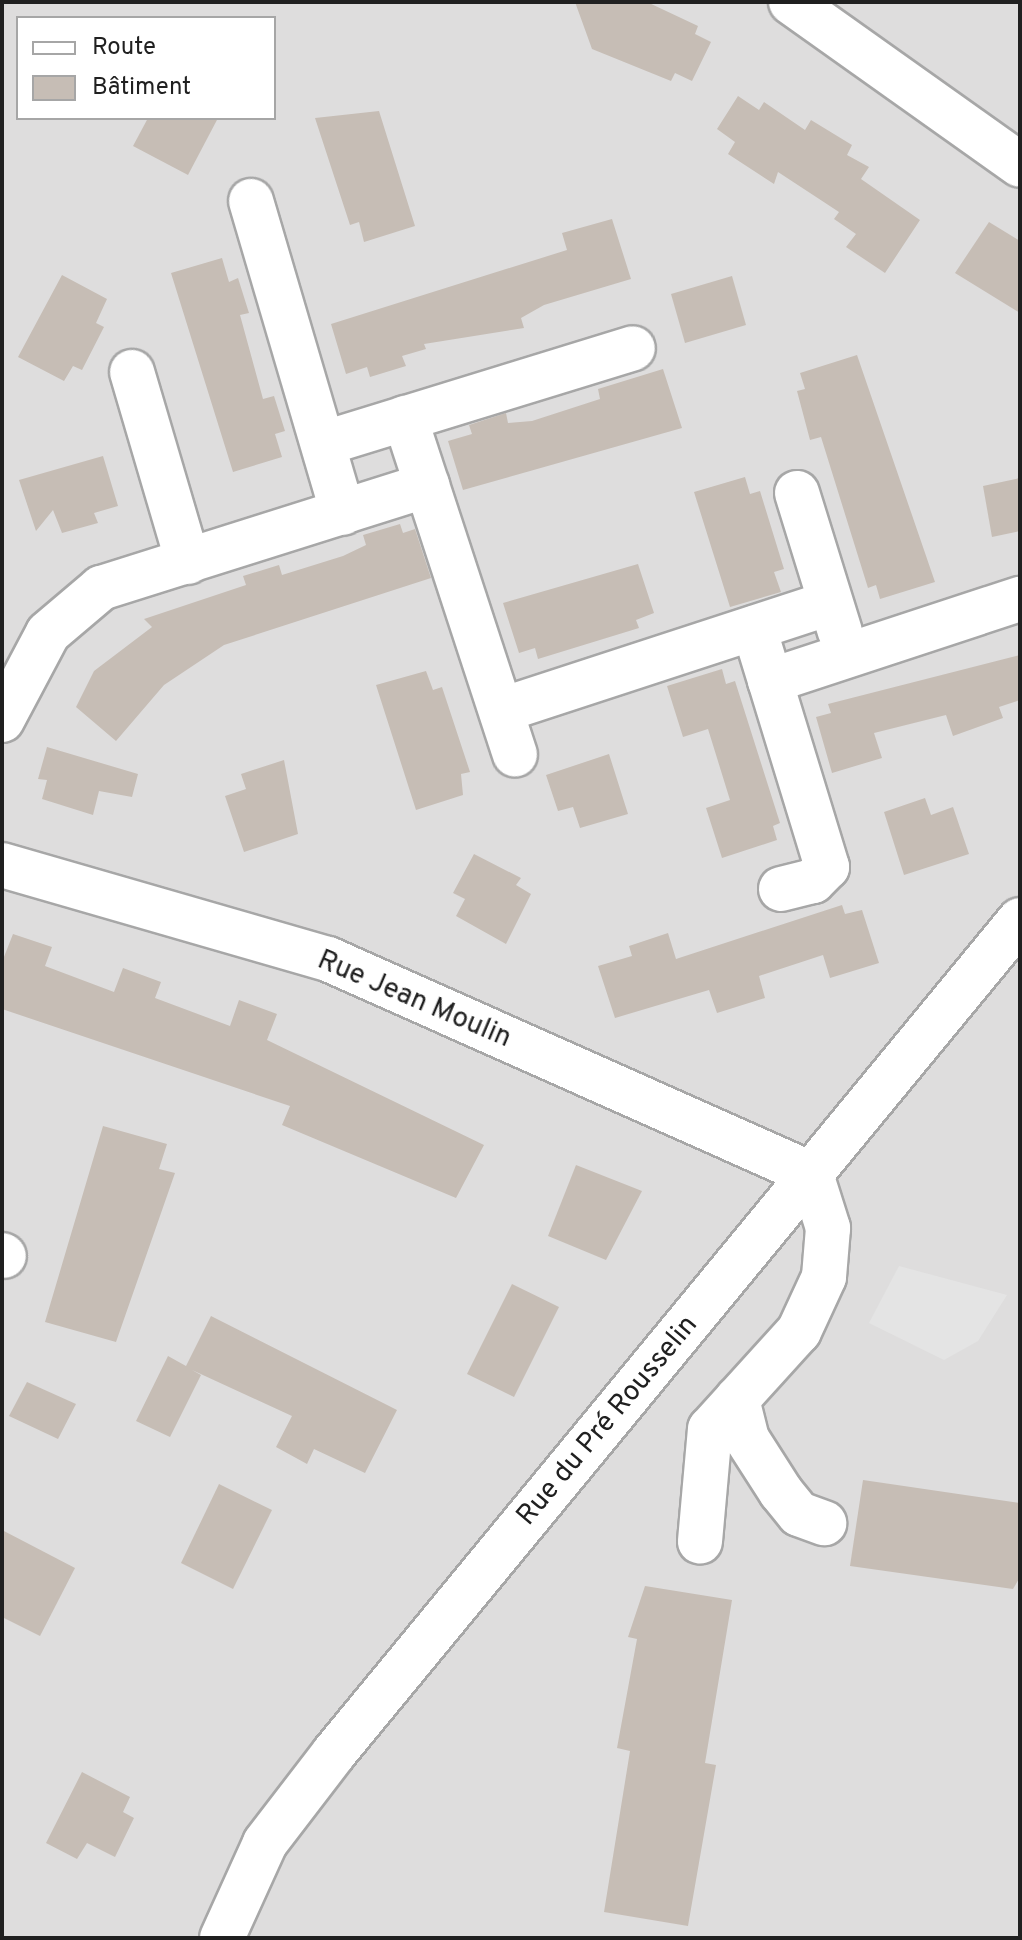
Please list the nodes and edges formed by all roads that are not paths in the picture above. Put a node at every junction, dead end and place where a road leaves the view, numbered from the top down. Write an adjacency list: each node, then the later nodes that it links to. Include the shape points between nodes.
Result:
1 (794, 3): 2 (street)
2 (1020, 165)
3 (251, 201): 7 (street)
4 (633, 348): 6 (street)
5 (132, 372): 11 (street)
6 (405, 418): 7 (street); 8 (street)
7 (325, 443): 10 (street)
8 (427, 485): 10 (street); 17 (street)
9 (797, 493): 13 (street)
10 (343, 513): 11 (street)
11 (188, 562): 18 (street, via 101,588 79,606 48,633)
12 (1020, 599): 15 (street)
13 (830, 603): 14 (street); 15 (street)
14 (754, 628): 16 (street); 17 (street)
15 (847, 654): 16 (street)
16 (770, 681): 21 (street, via 827,867 813,881)
17 (502, 710): 19 (street)
18 (2, 720)
19 (515, 754)
20 (2, 865): 23 (street, Rue Jean Moulin, via 328,959)
21 (781, 889)
22 (1020, 920): 23 (street, Rue du Pré Rousselin)
23 (811, 1174): 24 (street, via 828,1228 824,1277 799,1331); 27 (street, Rue du Pré Rousselin, via 334,1753 265,1843)
24 (737, 1399): 25 (street, via 747,1439 781,1492 799,1514); 26 (street, via 710,1429)
25 (824, 1523)
26 (700, 1542)
27 (222, 1938)

